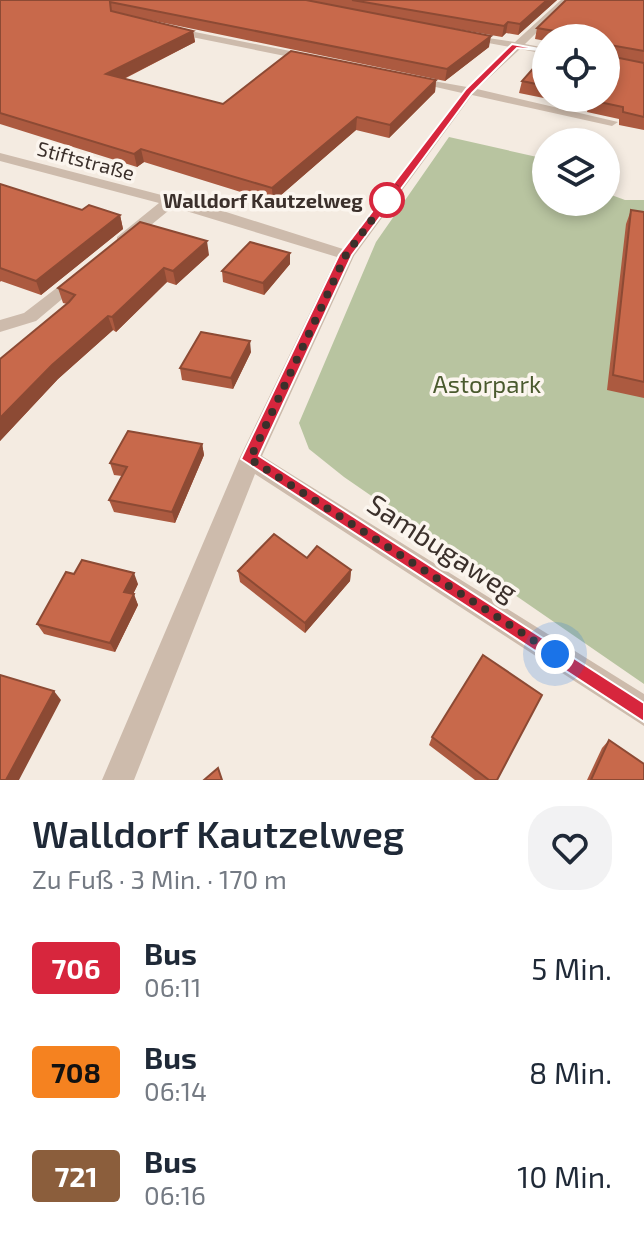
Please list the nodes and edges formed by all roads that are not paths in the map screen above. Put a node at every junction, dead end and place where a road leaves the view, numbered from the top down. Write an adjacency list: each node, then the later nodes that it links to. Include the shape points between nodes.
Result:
1 (566, 0): 4 (street)
2 (162, 29): 6 (street)
3 (460, 35): 4 (street)
4 (515, 45): 5 (street); 8 (street)
5 (532, 48)
6 (328, 62)
7 (398, 76): 8 (street)
8 (469, 91): 9 (street); 12 (street)
9 (612, 122)
10 (0, 157): 11 (street, Stiftstraße)
11 (170, 202): 12 (street, Stiftstraße); 13 (street, via 30,317)
12 (346, 255): 14 (street)
13 (0, 326)
14 (250, 459): 15 (street, Sambugaweg); 16 (street)
15 (644, 711)
16 (118, 780)

